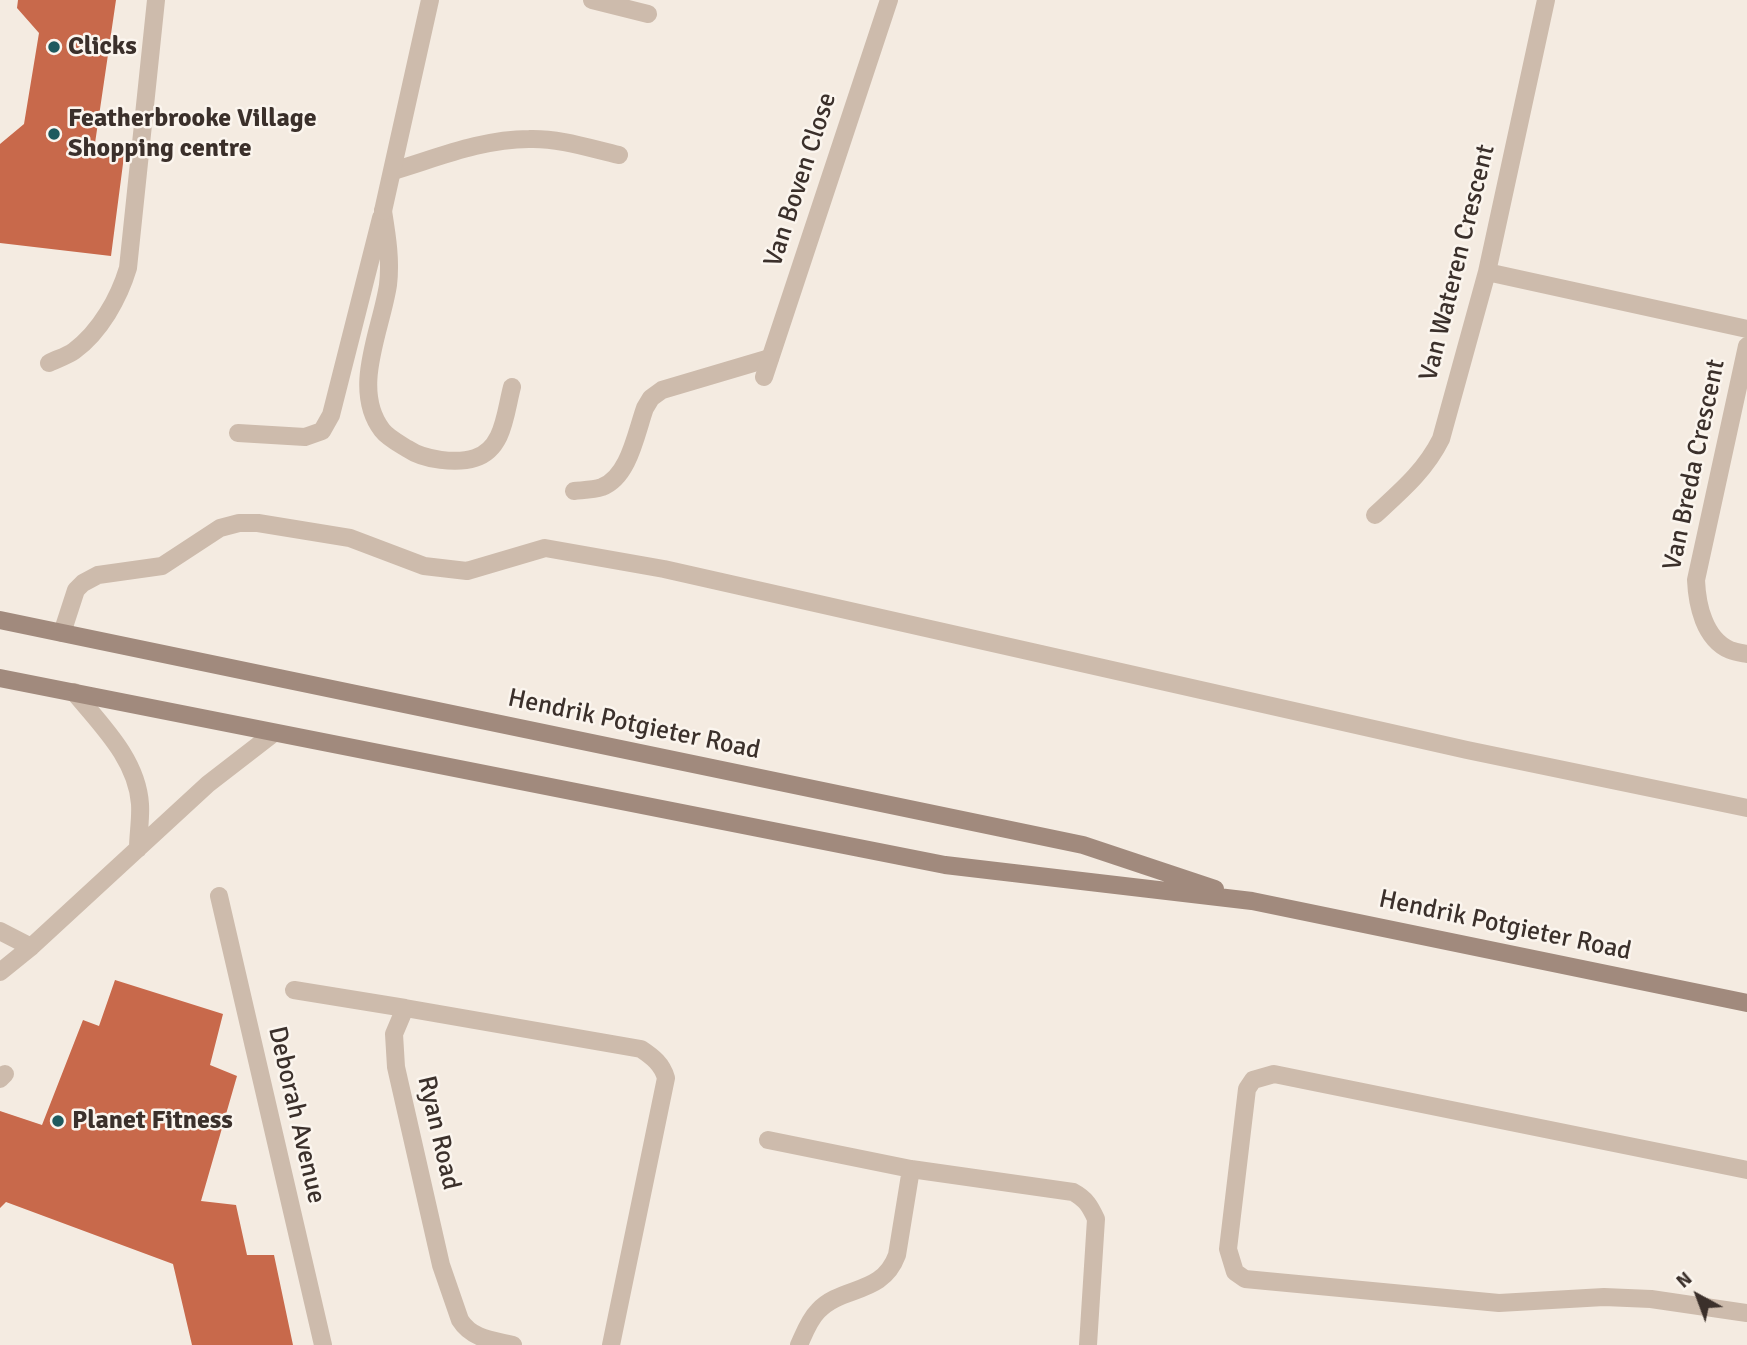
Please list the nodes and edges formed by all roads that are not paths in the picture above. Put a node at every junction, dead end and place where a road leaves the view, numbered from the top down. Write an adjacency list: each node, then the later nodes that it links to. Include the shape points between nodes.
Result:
1 (156, 0): 14 (street, via 128,268 122,288 92,334 74,351)
2 (430, 0): 8 (street)
3 (592, 0): 6 (street)
4 (889, 0): 13 (street, Van Boven Close)
5 (1546, 0): 10 (street, Van Wateren Crescent)
6 (648, 14)
7 (618, 155): 8 (street, via 529,139 488,143)
8 (393, 171): 9 (street)
9 (383, 211): 16 (street, via 388,284 368,379 371,411 384,433 417,455 465,462 485,455 498,442); 17 (street, via 331,415 322,431 305,437)
10 (1488, 272): 11 (street); 19 (street, Van Wateren Crescent, via 1441,439 1430,461)
11 (1747, 329)
12 (1747, 346): 22 (street, Van Breda Crescent, via 1696,580 1697,604 1714,637 1728,650)
13 (770, 358): 15 (street, Van Boven Close); 18 (street, via 662,390 645,408 620,474 600,488)
14 (49, 363)
15 (764, 377)
16 (512, 387)
17 (238, 433)
18 (574, 491)
19 (1375, 515)
20 (0, 620): 21 (main road, Hendrik Potgieter Road)
21 (62, 633): 26 (street, via 82,583 98,575 162,566 220,528 239,523 350,538 424,566 467,571 545,548 664,569 1454,747); 29 (main road, Hendrik Potgieter Road, via 1083,845)
22 (1747, 654)
23 (0, 678): 24 (main road, Hendrik Potgieter Road)
24 (74, 692): 25 (main road, Hendrik Potgieter Road); 27 (street, via 118,745 133,774 140,803)
25 (274, 733): 27 (street, via 208,784); 29 (main road, Hendrik Potgieter Road, via 945,865)
26 (1747, 808)
27 (138, 849): 31 (street)
28 (219, 896): 40 (street, Deborah Avenue)
29 (1252, 901): 34 (main road, Hendrik Potgieter Road)
30 (0, 931): 31 (street)
31 (31, 947): 32 (street)
32 (0, 972)
33 (294, 990): 35 (street)
34 (1747, 1003)
35 (405, 1007): 41 (street, Ryan Road, via 394,1034 396,1067 441,1265 465,1328 482,1338); 42 (street, via 641,1049 664,1070)
36 (768, 1140): 37 (street)
37 (911, 1169): 43 (street, via 892,1267 865,1288 835,1299 817,1312); 44 (street, via 1073,1192 1083,1198 1096,1219)
38 (1747, 1170): 39 (street, via 1274,1074 1253,1080 1247,1089 1228,1249 1235,1272 1245,1279 1499,1303 1651,1299)
39 (1747, 1313)
40 (323, 1345)
41 (513, 1345)
42 (611, 1345)
43 (799, 1345)
44 (1088, 1345)

